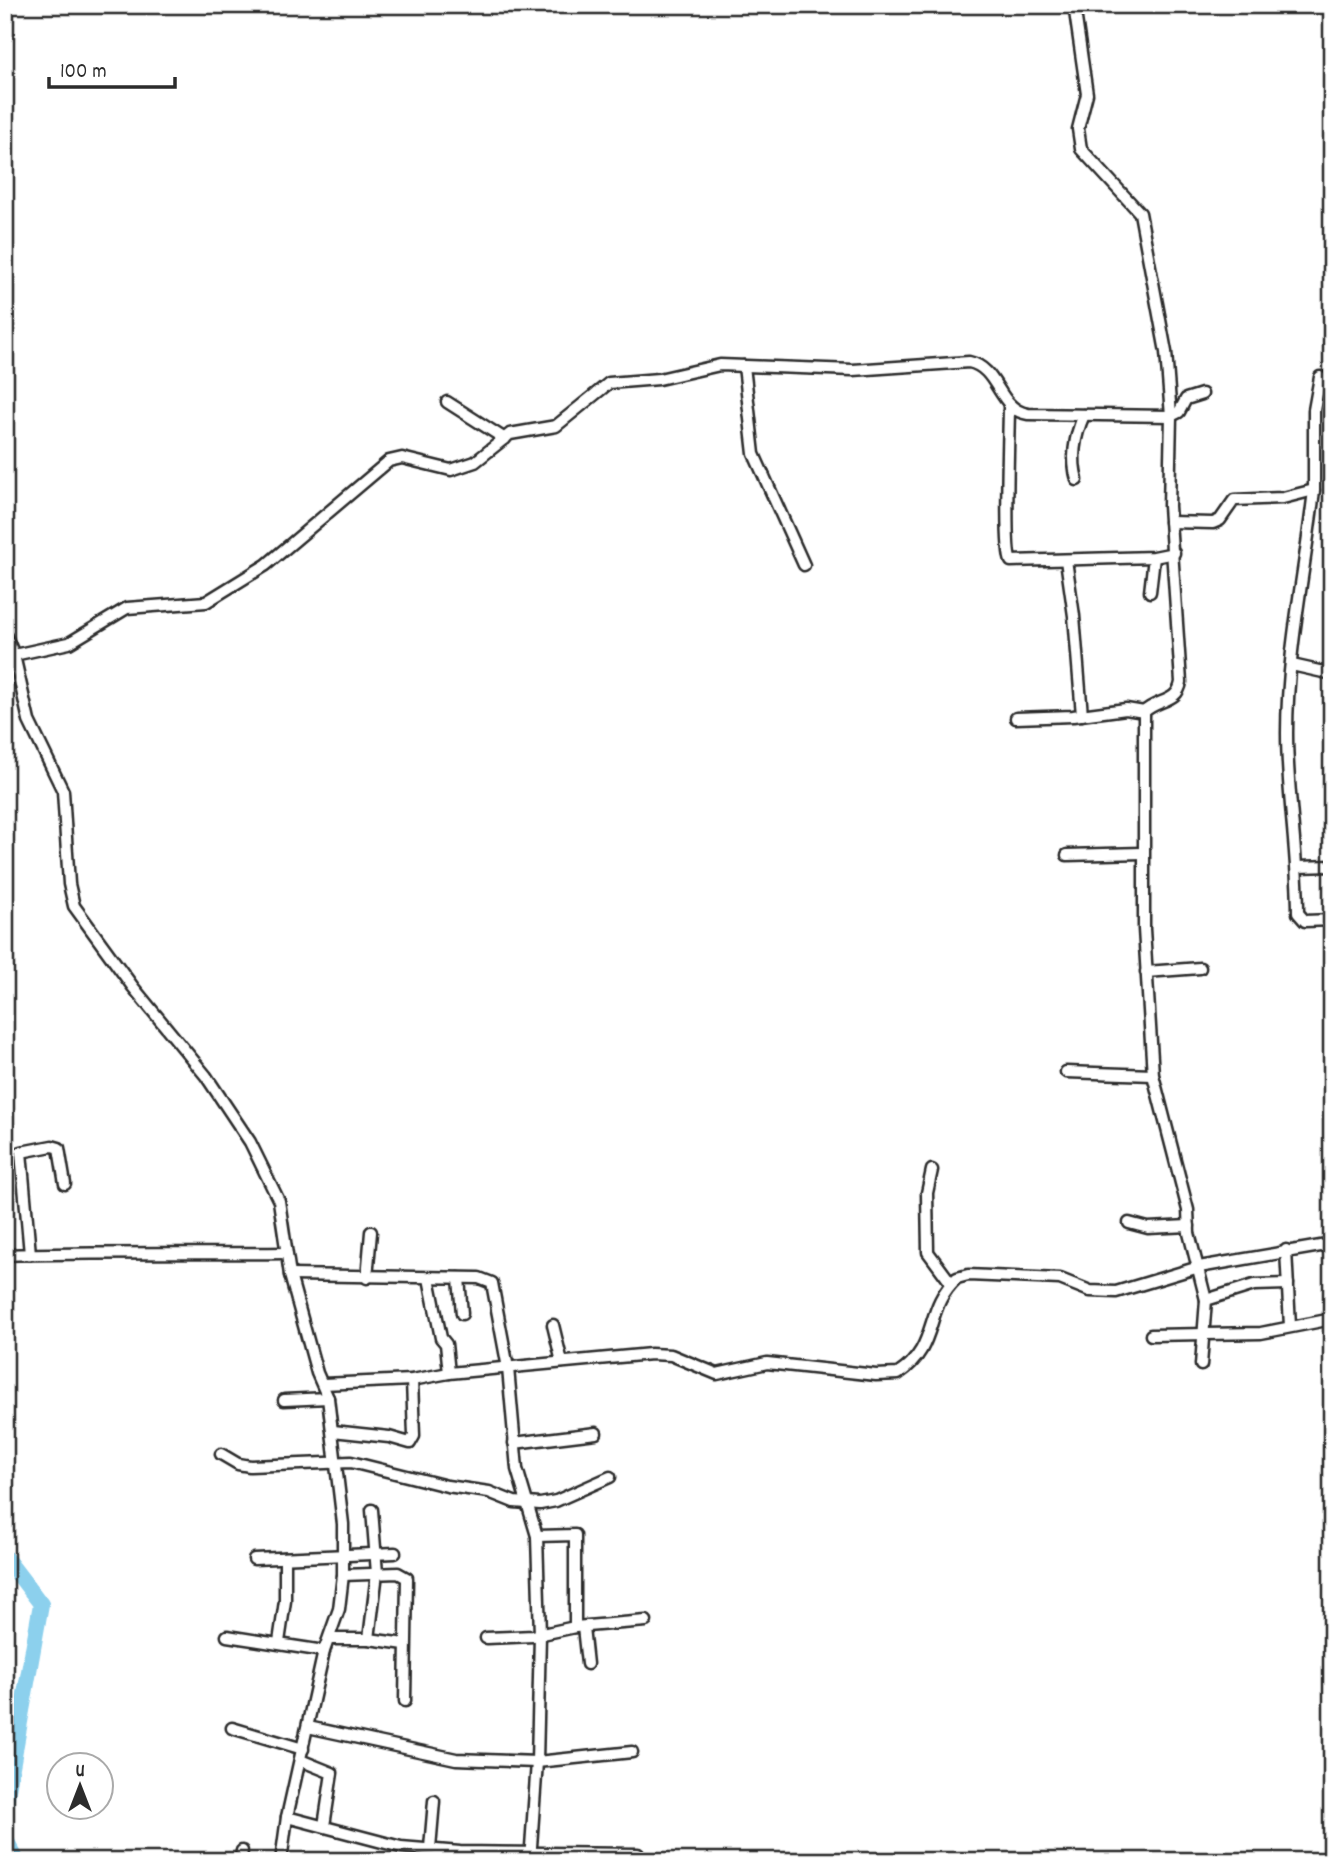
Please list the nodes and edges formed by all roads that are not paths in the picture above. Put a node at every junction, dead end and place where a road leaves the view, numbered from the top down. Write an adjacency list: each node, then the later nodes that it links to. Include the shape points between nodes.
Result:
1 (1074, 5): 8 (street, via 1087,94 1078,129 1081,149 1140,213 1166,352)
2 (744, 366): 6 (street, via 853,370 969,362 982,367); 9 (street, via 714,366 659,379 609,383 556,426 517,432); 16 (street, via 754,454)
3 (1320, 377): 11 (street, via 1314,410)
4 (1202, 394): 8 (street, via 1186,399)
5 (447, 402): 9 (street)
6 (1009, 406): 7 (street, via 1028,414); 15 (street, via 1008,557 1014,562)
7 (1084, 415): 8 (street); 10 (street, via 1074,453)
8 (1171, 416): 12 (street)
9 (505, 439): 19 (street, via 475,462 451,470 402,458 389,461 266,565 206,602 127,608 69,643)
10 (1077, 480)
11 (1314, 490): 12 (street, via 1283,498 1234,500 1213,523); 20 (street)
12 (1170, 522): 13 (street)
13 (1174, 553): 14 (street); 22 (street, via 1180,691)
14 (1154, 557): 15 (street); 17 (street)
15 (1066, 560): 23 (street)
16 (804, 565)
17 (1150, 592)
18 (5, 634): 19 (street)
19 (14, 655): 41 (street, via 29,721 63,791 74,906 238,1121 279,1201)
20 (1292, 665): 21 (street); 28 (street, via 1287,734)
21 (1332, 674)
22 (1144, 712): 23 (street, via 1126,709); 25 (street)
23 (1082, 715): 24 (street)
24 (1016, 718)
25 (1142, 853): 26 (street); 31 (street)
26 (1067, 855)
27 (1332, 866): 28 (street)
28 (1298, 867): 29 (street, via 1300,918)
29 (1332, 920)
30 (1200, 968): 31 (street)
31 (1146, 972): 33 (street)
32 (1066, 1072): 33 (street)
33 (1153, 1074): 37 (street)
34 (932, 1170): 49 (street, via 927,1193 928,1252)
35 (65, 1184): 42 (street, via 59,1148 21,1152)
36 (1129, 1223): 37 (street, via 1148,1228)
37 (1189, 1226): 44 (street)
38 (371, 1233): 46 (street)
39 (1332, 1244): 40 (street)
40 (1286, 1251): 44 (street); 50 (street)
41 (286, 1253): 42 (street); 45 (street)
42 (30, 1254): 43 (street)
43 (5, 1255)
44 (1199, 1267): 49 (street, via 1130,1289 1101,1293 1052,1278 968,1275); 51 (street)
45 (290, 1275): 46 (street); 63 (street)
46 (367, 1278): 47 (street)
47 (429, 1278): 48 (street); 61 (street)
48 (459, 1278): 52 (street); 60 (street, via 492,1283)
49 (951, 1283): 58 (street, via 937,1303 922,1353 898,1374 768,1363 717,1374 671,1355 651,1354)
50 (1288, 1284): 51 (street, via 1254,1285); 55 (street)
51 (1206, 1300): 56 (street)
52 (462, 1314)
53 (1332, 1319): 55 (street)
54 (553, 1325): 58 (street)
55 (1290, 1326): 56 (street, via 1261,1333)
56 (1203, 1334): 57 (street); 59 (street)
57 (1151, 1335)
58 (562, 1363): 60 (street)
59 (1201, 1365)
60 (508, 1368): 61 (street); 68 (street)
61 (449, 1373): 62 (street)
62 (412, 1380): 63 (street); 66 (street, via 414,1436 410,1443)
63 (323, 1384): 64 (street)
64 (328, 1398): 65 (street); 66 (street)
65 (284, 1400)
66 (333, 1431): 70 (street)
67 (596, 1433): 68 (street)
68 (514, 1443): 72 (street)
69 (221, 1454): 70 (street, via 250,1466)
70 (337, 1460): 72 (street); 77 (street)
71 (610, 1477): 72 (street, via 555,1501)
72 (526, 1503): 74 (street)
73 (372, 1510): 76 (street)
74 (537, 1536): 83 (street, via 575,1535); 84 (street)
75 (395, 1553): 76 (street)
76 (374, 1554): 77 (street); 80 (street)
77 (345, 1555): 78 (street); 81 (street)
78 (285, 1558): 79 (street); 89 (street)
79 (254, 1559)
80 (377, 1573): 81 (street); 88 (street); 90 (street, via 407,1578)
81 (343, 1574): 87 (street)
82 (646, 1621): 83 (street)
83 (579, 1627): 84 (street); 92 (street)
84 (540, 1635): 86 (street); 98 (street)
85 (227, 1636): 89 (street)
86 (486, 1637)
87 (330, 1639): 88 (street); 91 (street)
88 (369, 1639): 90 (street)
89 (279, 1642): 91 (street)
90 (405, 1644): 93 (street)
91 (324, 1651): 94 (street)
92 (587, 1664)
93 (405, 1701)
94 (308, 1727): 97 (street); 98 (street, via 456,1759)
95 (232, 1728): 97 (street)
96 (632, 1752): 98 (street)
97 (301, 1755): 100 (street); 101 (street, via 332,1773)
98 (537, 1762): 104 (street)
99 (434, 1801): 102 (street)
100 (287, 1817): 101 (street); 105 (street)
101 (324, 1826): 102 (street, via 383,1844)
102 (430, 1848): 104 (street)
103 (638, 1854): 104 (street)
104 (531, 1857)
105 (281, 1861)

